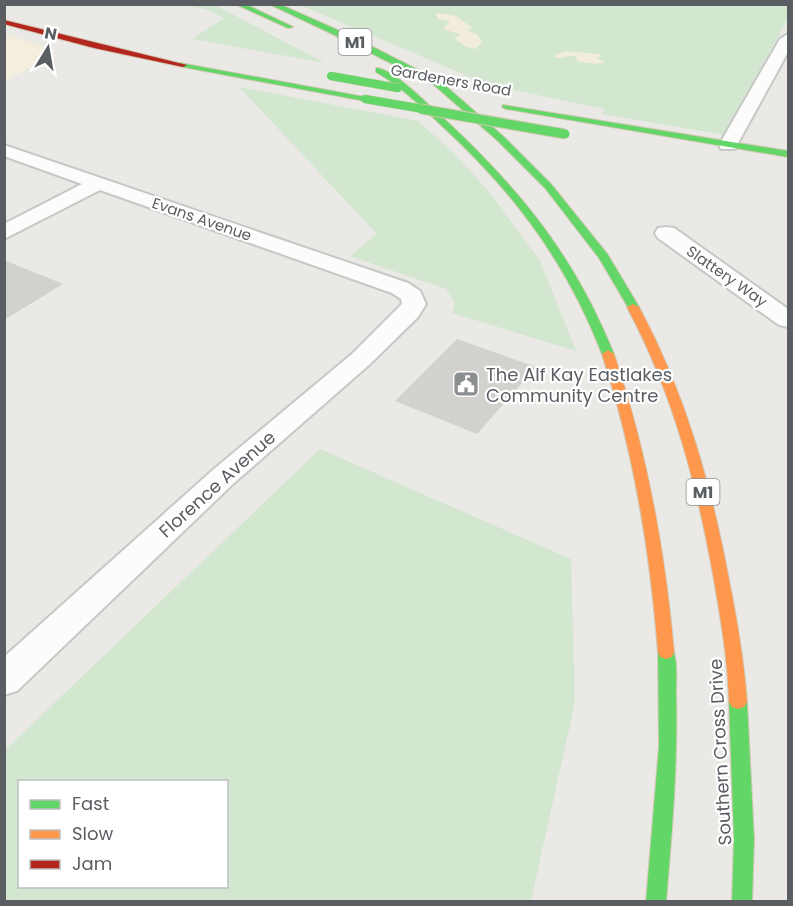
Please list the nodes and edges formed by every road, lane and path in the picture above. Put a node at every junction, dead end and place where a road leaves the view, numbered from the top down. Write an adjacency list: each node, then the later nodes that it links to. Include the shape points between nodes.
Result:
1 (238, 4): 4 (main road)
2 (272, 4): 21 (main road, Southern Cross Drive / M1, via 437,83 548,186 604,257 644,326 685,422 715,541 737,673 744,839)
3 (4, 22): 10 (main road, Gardeners Road, bridge, via 154,61)
4 (305, 34)
5 (127, 39): 7 (main road)
6 (789, 39): 11 (street)
7 (150, 44)
8 (365, 63): 20 (main road, M1, via 386,74 454,130 525,206 585,298 625,395 656,546 667,678)
9 (326, 75): 11 (main road, Gardeners Road, bridge)
10 (571, 135)
11 (728, 145): 13 (main road, Gardeners Road)
12 (4, 150): 14 (street, Evans Avenue)
13 (789, 154)
14 (98, 183): 15 (street); 17 (street, Evans Avenue)
15 (4, 233)
16 (666, 233): 18 (street, Slattery Way)
17 (400, 288): 19 (street, Florence Avenue, via 412,296 410,312 224,476)
18 (789, 320)
19 (4, 680)
20 (656, 902)
21 (742, 902)

